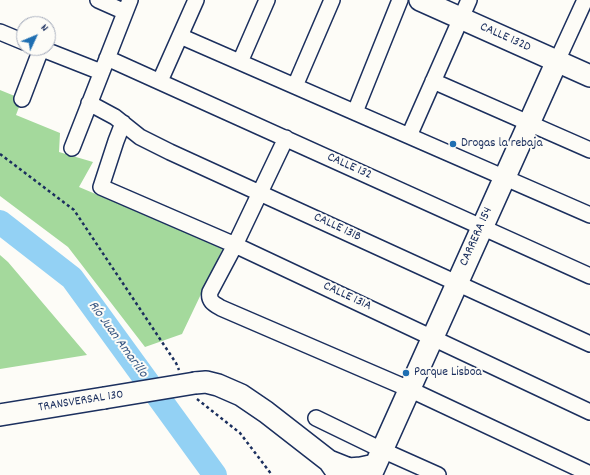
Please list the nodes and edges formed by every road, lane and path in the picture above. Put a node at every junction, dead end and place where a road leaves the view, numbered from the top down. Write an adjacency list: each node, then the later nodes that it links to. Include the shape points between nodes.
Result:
1 (98, 0): 8 (street)
2 (196, 0): 11 (street)
3 (267, 0): 17 (street)
4 (332, 0): 22 (street)
5 (400, 0): 25 (street)
6 (420, 0): 9 (main road, CALLE 132D)
7 (585, 0): 16 (street, CARRERA 154)
8 (127, 6): 15 (street)
9 (465, 9): 16 (main road, CALLE 132D); 21 (street)
10 (0, 32): 12 (street)
11 (180, 36): 17 (street); 20 (street)
12 (16, 39)
13 (56, 54): 18 (street)
14 (38, 56): 23 (street)
15 (107, 58): 18 (street); 20 (street, CALLE 132)
16 (557, 61): 19 (main road, CALLE 132D); 27 (main road, CARRERA 154)
17 (240, 62): 22 (street)
18 (102, 72): 24 (street)
19 (590, 76)
20 (160, 81): 29 (street, CALLE 132)
21 (433, 81): 27 (street); 28 (street)
22 (296, 86): 25 (street)
23 (22, 99)
24 (89, 103): 26 (street, CALLE 131B); 30 (street)
25 (355, 112): 28 (street)
26 (123, 123): 34 (street, CALLE 131B, via 140,137); 37 (street, CALLE 131A, via 101,187)
27 (528, 123): 31 (street); 33 (main road, CARRERA 154)
28 (409, 136): 33 (street)
29 (286, 138): 34 (street); 36 (street, CALLE 132)
30 (72, 148)
31 (590, 150)
32 (0, 154): 42 (path, via 74,210)
33 (504, 178): 35 (street); 36 (main road, CARRERA 154)
34 (260, 193): 37 (street); 39 (street, CALLE 131B)
35 (590, 215)
36 (482, 227): 38 (street, CALLE 132); 39 (main road, CARRERA 154)
37 (235, 245): 40 (street, CALLE 131A); 43 (street, via 210,292 210,300 214,304)
38 (590, 276)
39 (457, 283): 40 (main road, CARRERA 154); 41 (street, CALLE 131B)
40 (432, 337): 43 (main road, CARRERA 154); 44 (street, CALLE 131A)
41 (590, 344)
42 (191, 386): 45 (main road, TRANSVERSAL 130, bridge); 48 (main road, TRANSVERSAL 130, via 206,382 242,395); 50 (path, via 240,433)
43 (409, 390): 47 (main road, CARRERA 154); 49 (street)
44 (590, 412)
45 (0, 415)
46 (316, 418): 47 (street)
47 (376, 463): 48 (main road, TRANSVERSAL 130, via 361,468); 51 (street)
48 (334, 468)
49 (590, 474)
50 (272, 475)
51 (438, 475)

